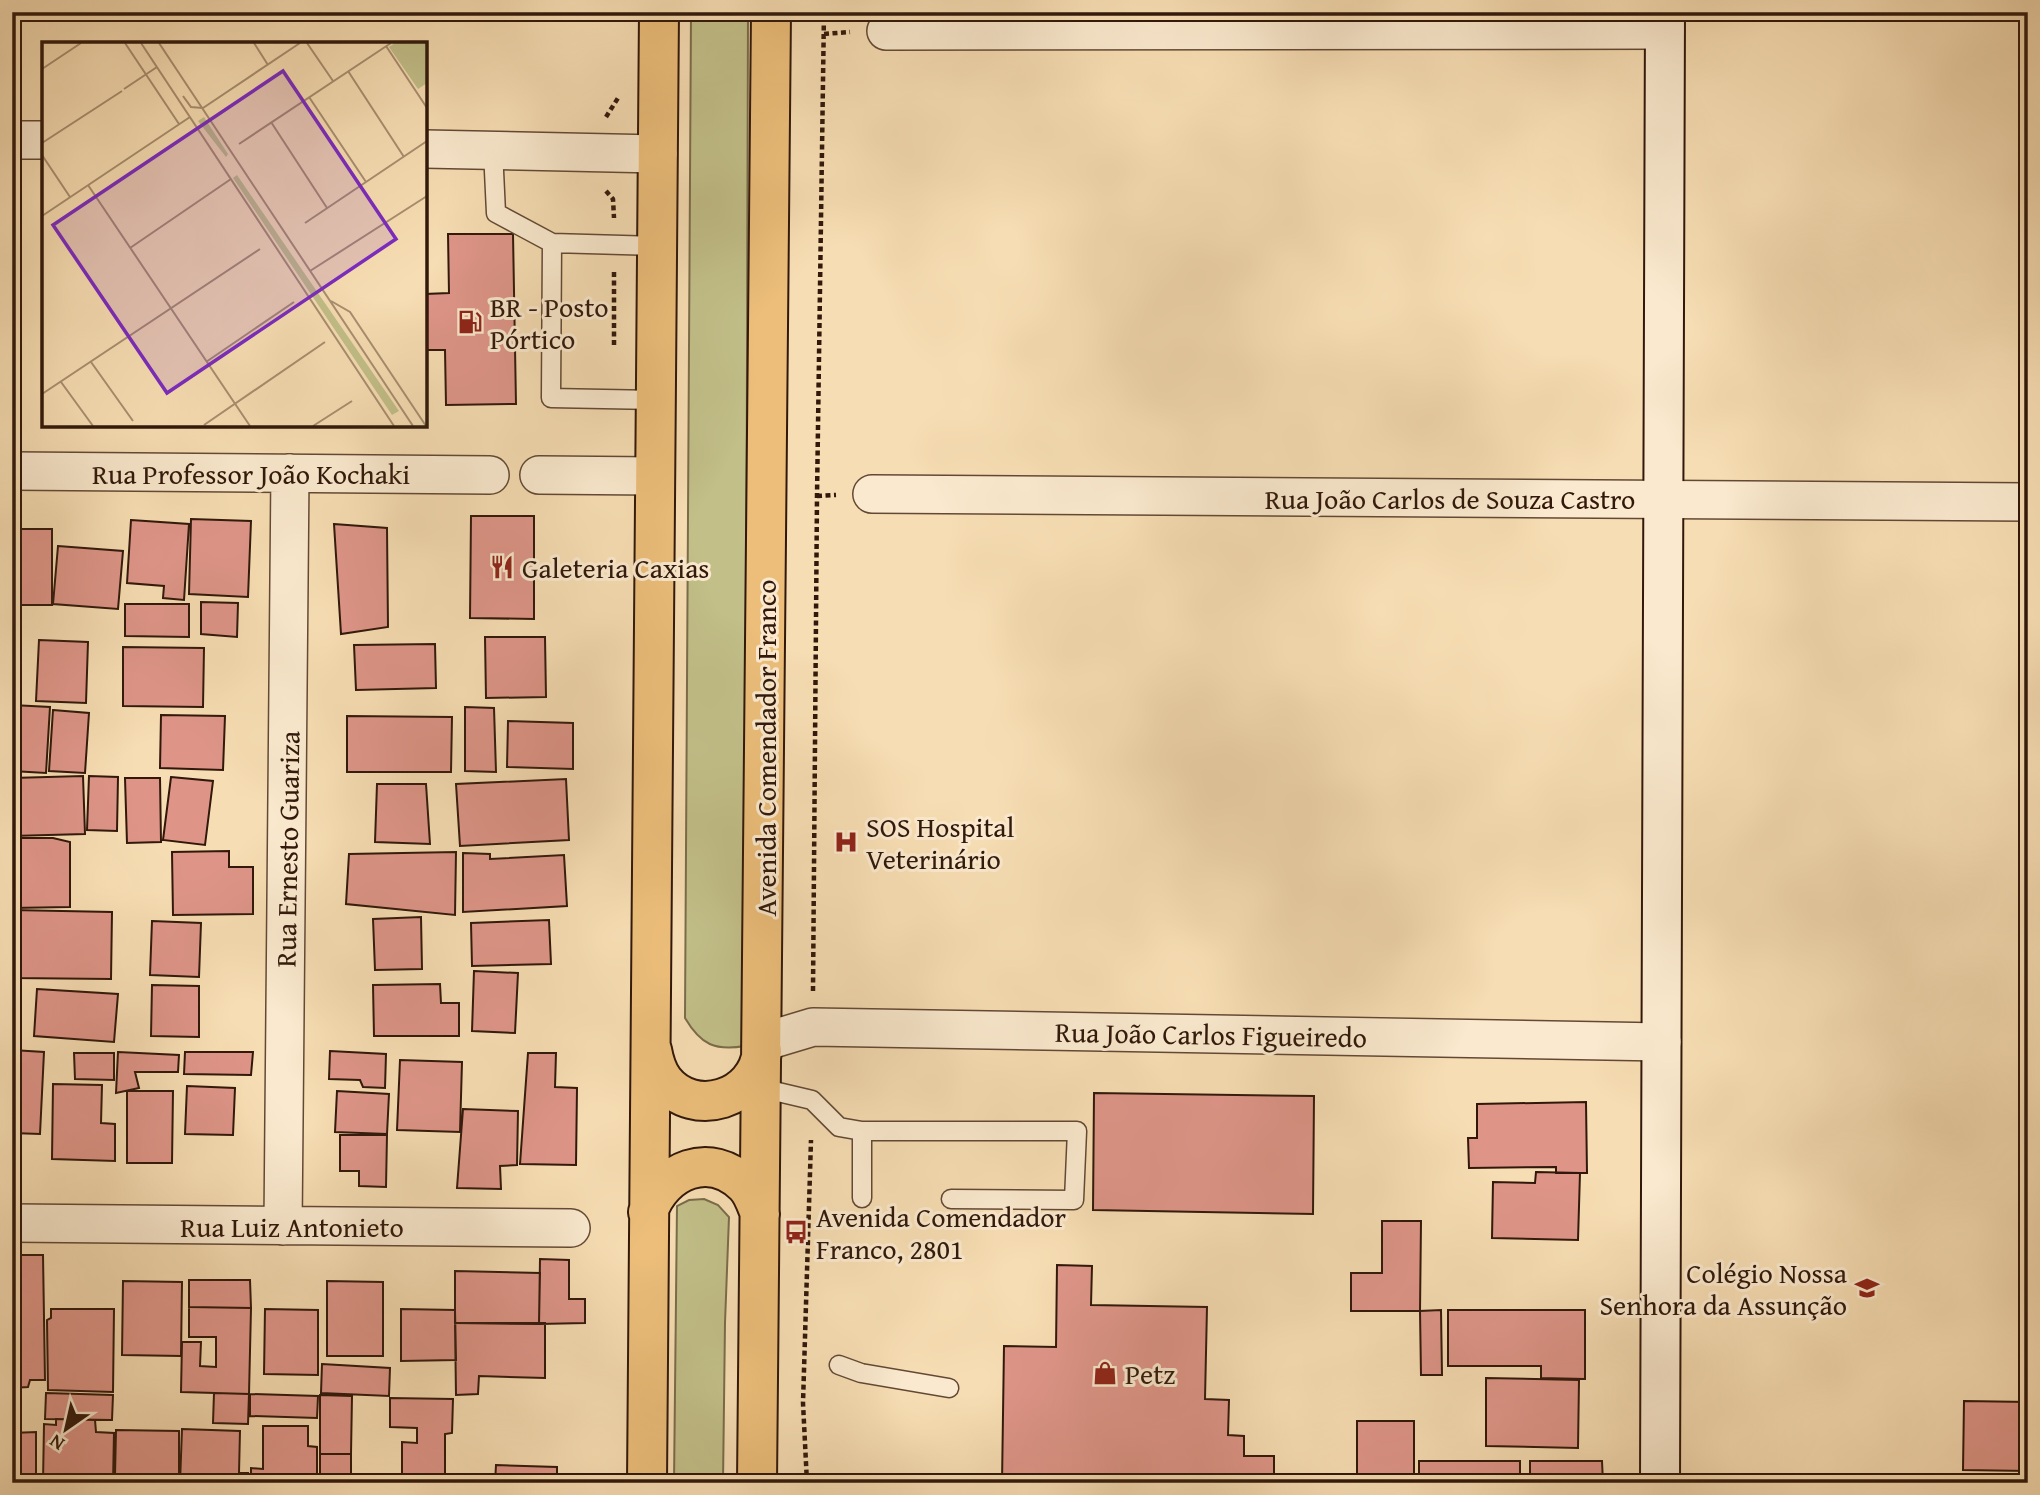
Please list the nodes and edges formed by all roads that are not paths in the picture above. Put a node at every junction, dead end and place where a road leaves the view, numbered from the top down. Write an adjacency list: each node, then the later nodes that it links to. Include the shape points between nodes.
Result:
1 (659, 12): 9 (highway)
2 (771, 12): 21 (highway, Avenida Comendador Franco)
3 (1665, 21): 4 (street); 19 (street)
4 (886, 31)
5 (12, 139): 6 (street)
6 (42, 140)
7 (427, 149): 8 (street)
8 (493, 150): 9 (street); 10 (lane, via 495,213)
9 (658, 154): 11 (highway)
10 (552, 243): 11 (lane); 12 (lane, via 551,398)
11 (657, 246): 12 (highway)
12 (656, 400): 17 (highway)
13 (12, 471): 14 (street, Rua Professor João Kochaki)
14 (290, 473): 15 (street, Rua Professor João Kochaki); 31 (street, Rua Ernesto Guariza)
15 (490, 475)
16 (539, 475): 17 (street)
17 (655, 476): 23 (highway)
18 (872, 494): 19 (street, Rua João Carlos de Souza Castro)
19 (1664, 499): 20 (street, Rua João Carlos de Souza Castro); 22 (street)
20 (2028, 502)
21 (763, 1042): 22 (street, Rua João Carlos Figueiredo, via 813,1027); 23 (highway, via 761,1060 743,1089 711,1101 677,1093 655,1066); 24 (highway, Avenida Comendador Franco)
22 (1662, 1042): 37 (street)
23 (652, 1049): 28 (highway)
24 (761, 1088): 25 (lane, via 812,1100 839,1127); 29 (highway, Avenida Comendador Franco)
25 (862, 1131): 26 (lane); 27 (lane, via 1077,1130 1074,1200)
26 (862, 1198)
27 (951, 1199)
28 (648, 1212): 29 (highway, via 653,1198 674,1175 704,1167 727,1173 746,1186); 35 (highway)
29 (760, 1214): 36 (highway, Avenida Comendador Franco)
30 (12, 1223): 31 (street, Rua Luiz Antonieto)
31 (283, 1226): 32 (street, Rua Luiz Antonieto)
32 (571, 1228)
33 (839, 1366): 34 (lane)
34 (949, 1388)
35 (647, 1483)
36 (758, 1483)
37 (1660, 1483)

